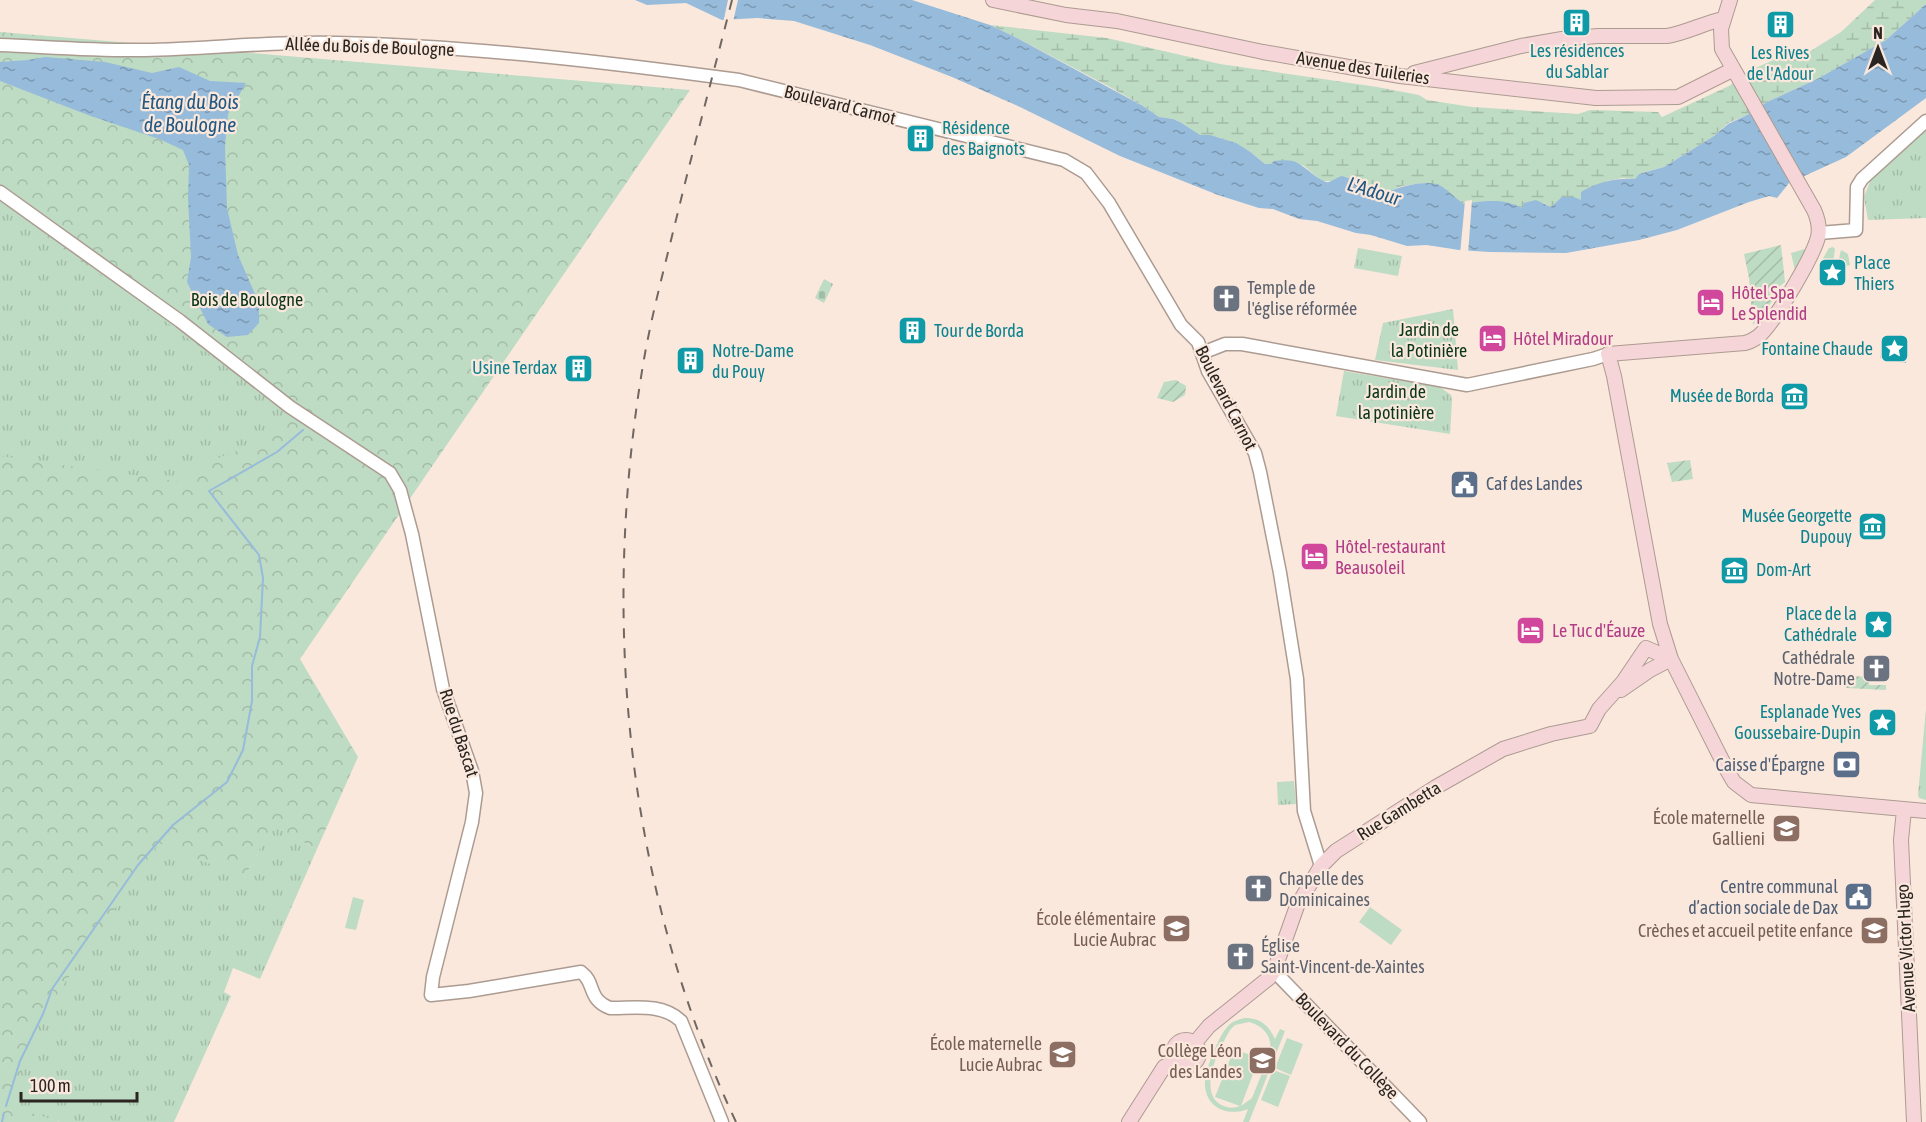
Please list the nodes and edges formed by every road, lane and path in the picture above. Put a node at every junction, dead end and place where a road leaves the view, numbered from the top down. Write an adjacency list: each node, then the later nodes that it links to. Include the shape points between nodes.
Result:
1 (993, 0): 6 (main road, Avenue des Tuileries)
2 (1730, 0): 3 (main road)
3 (1723, 19): 5 (main road, via 1721,45); 6 (main road, via 1667,36 1590,36 1521,46)
4 (0, 45): 7 (street, Allée du Bois de Boulogne, via 145,50 335,42 480,51)
5 (1734, 74): 6 (main road, Avenue des Tuileries, via 1678,97 1665,98 1596,98); 10 (main road, via 1814,210)
6 (1400, 76)
7 (739, 80): 11 (street, Boulevard Carnot, via 1064,159 1086,173 1109,203 1181,326 1198,342)
8 (1926, 121): 10 (street, via 1862,179 1857,187 1856,230)
9 (0, 192): 21 (street, Rue du Bascat, via 180,321 290,407 390,473 400,490 443,688 476,793 432,995 580,972 602,1005 672,1012 681,1021)
10 (1819, 232): 12 (main road, via 1792,288 1759,336 1745,342)
11 (1202, 352): 12 (street, via 1225,344 1242,344 1462,384 1486,374 1597,352); 19 (street, Boulevard Carnot, via 1208,371 1255,453 1260,472 1297,679 1304,811)
12 (1608, 354): 13 (main road)
13 (1660, 624): 14 (main road); 15 (main road)
14 (1646, 648): 15 (main road); 16 (main road)
15 (1671, 659): 16 (main road); 17 (main road, via 1726,770 1751,795)
16 (1611, 696): 19 (main road, Rue Gambetta, via 1590,726 1503,749 1394,812 1336,850)
17 (1904, 810): 18 (main road); 24 (main road, Avenue Victor Hugo, via 1901,840)
18 (1926, 811)
19 (1321, 866): 20 (main road, Rue Gambetta, via 1297,906)
20 (1274, 971): 22 (main road, via 1194,1044 1178,1043 1173,1053 1176,1062 1164,1067); 23 (street, Boulevard du Collège)
21 (722, 1122)
22 (1129, 1122)
23 (1420, 1122)
24 (1914, 1122)

